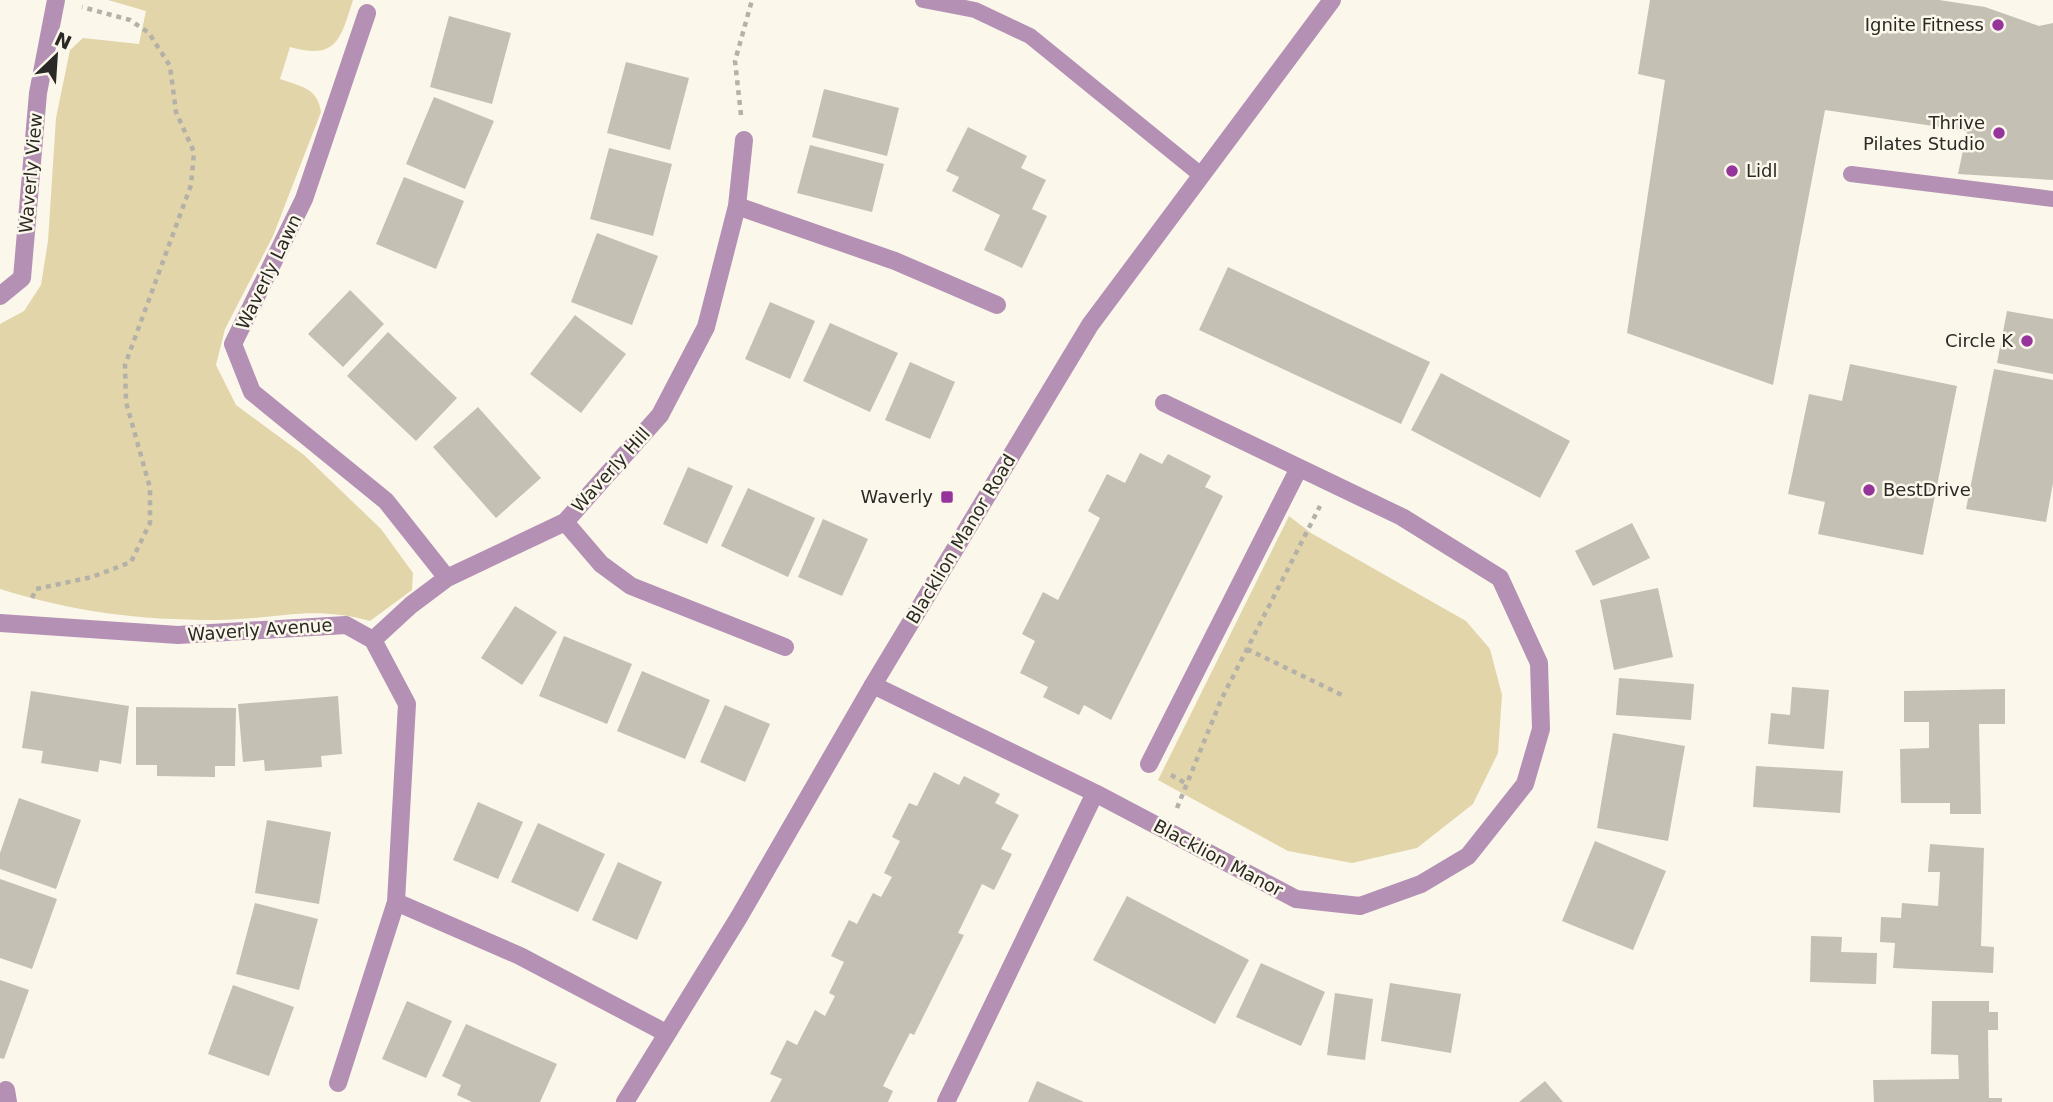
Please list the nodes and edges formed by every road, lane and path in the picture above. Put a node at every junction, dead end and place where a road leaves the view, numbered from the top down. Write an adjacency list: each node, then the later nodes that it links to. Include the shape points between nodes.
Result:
1 (56, 0): 11 (street, Waverly View, via 38,93 22,278); 19 (path, via 130,20 149,33 170,66 176,112 194,152 191,185 125,365 126,402 150,488 150,523 131,562 92,577 36,589)
2 (752, 0): 6 (path, via 735,61)
3 (923, 0): 8 (lane, via 975,10 1030,36)
4 (1332, 0): 8 (street, Blacklion Manor Road)
5 (367, 13): 17 (street, Waverly Lawn, via 304,199 233,344 252,392 386,500)
6 (744, 140): 10 (street, Waverly Hill)
7 (1851, 174): 9 (lane)
8 (1201, 176): 23 (street, Blacklion Manor Road, via 1090,325)
9 (2053, 199)
10 (737, 206): 12 (street, via 895,261); 16 (street, Waverly Hill, via 706,327 660,415)
11 (0, 296)
12 (997, 305)
13 (1164, 403): 14 (street, Blacklion Manor)
14 (1299, 468): 15 (street, Blacklion Manor); 25 (street)
15 (1333, 482): 22 (path); 27 (street, Blacklion Manor, via 1402,517 1500,578 1539,663 1541,729 1525,783 1468,856 1421,884 1360,906 1296,900)
16 (565, 522): 17 (street, Waverly Hill); 21 (street, via 601,564 631,586)
17 (447, 578): 20 (street, Waverly Hill)
18 (0, 623): 19 (street, Waverly Avenue)
19 (20, 625): 20 (street, Waverly Avenue, via 178,635 346,625)
20 (373, 640): 28 (street, via 407,704)
21 (785, 647)
22 (1247, 649): 24 (path); 27 (path, via 1220,700)
23 (873, 685): 26 (street, Blacklion Manor); 29 (street, Blacklion Manor Road)
24 (1344, 696)
25 (1149, 764)
26 (1095, 793): 27 (street, Blacklion Manor); 32 (street)
27 (1167, 831)
28 (396, 902): 29 (street, via 520,956); 30 (street)
29 (666, 1033): 31 (street, Blacklion Manor Road)
30 (338, 1083)
31 (625, 1102)
32 (946, 1102)

